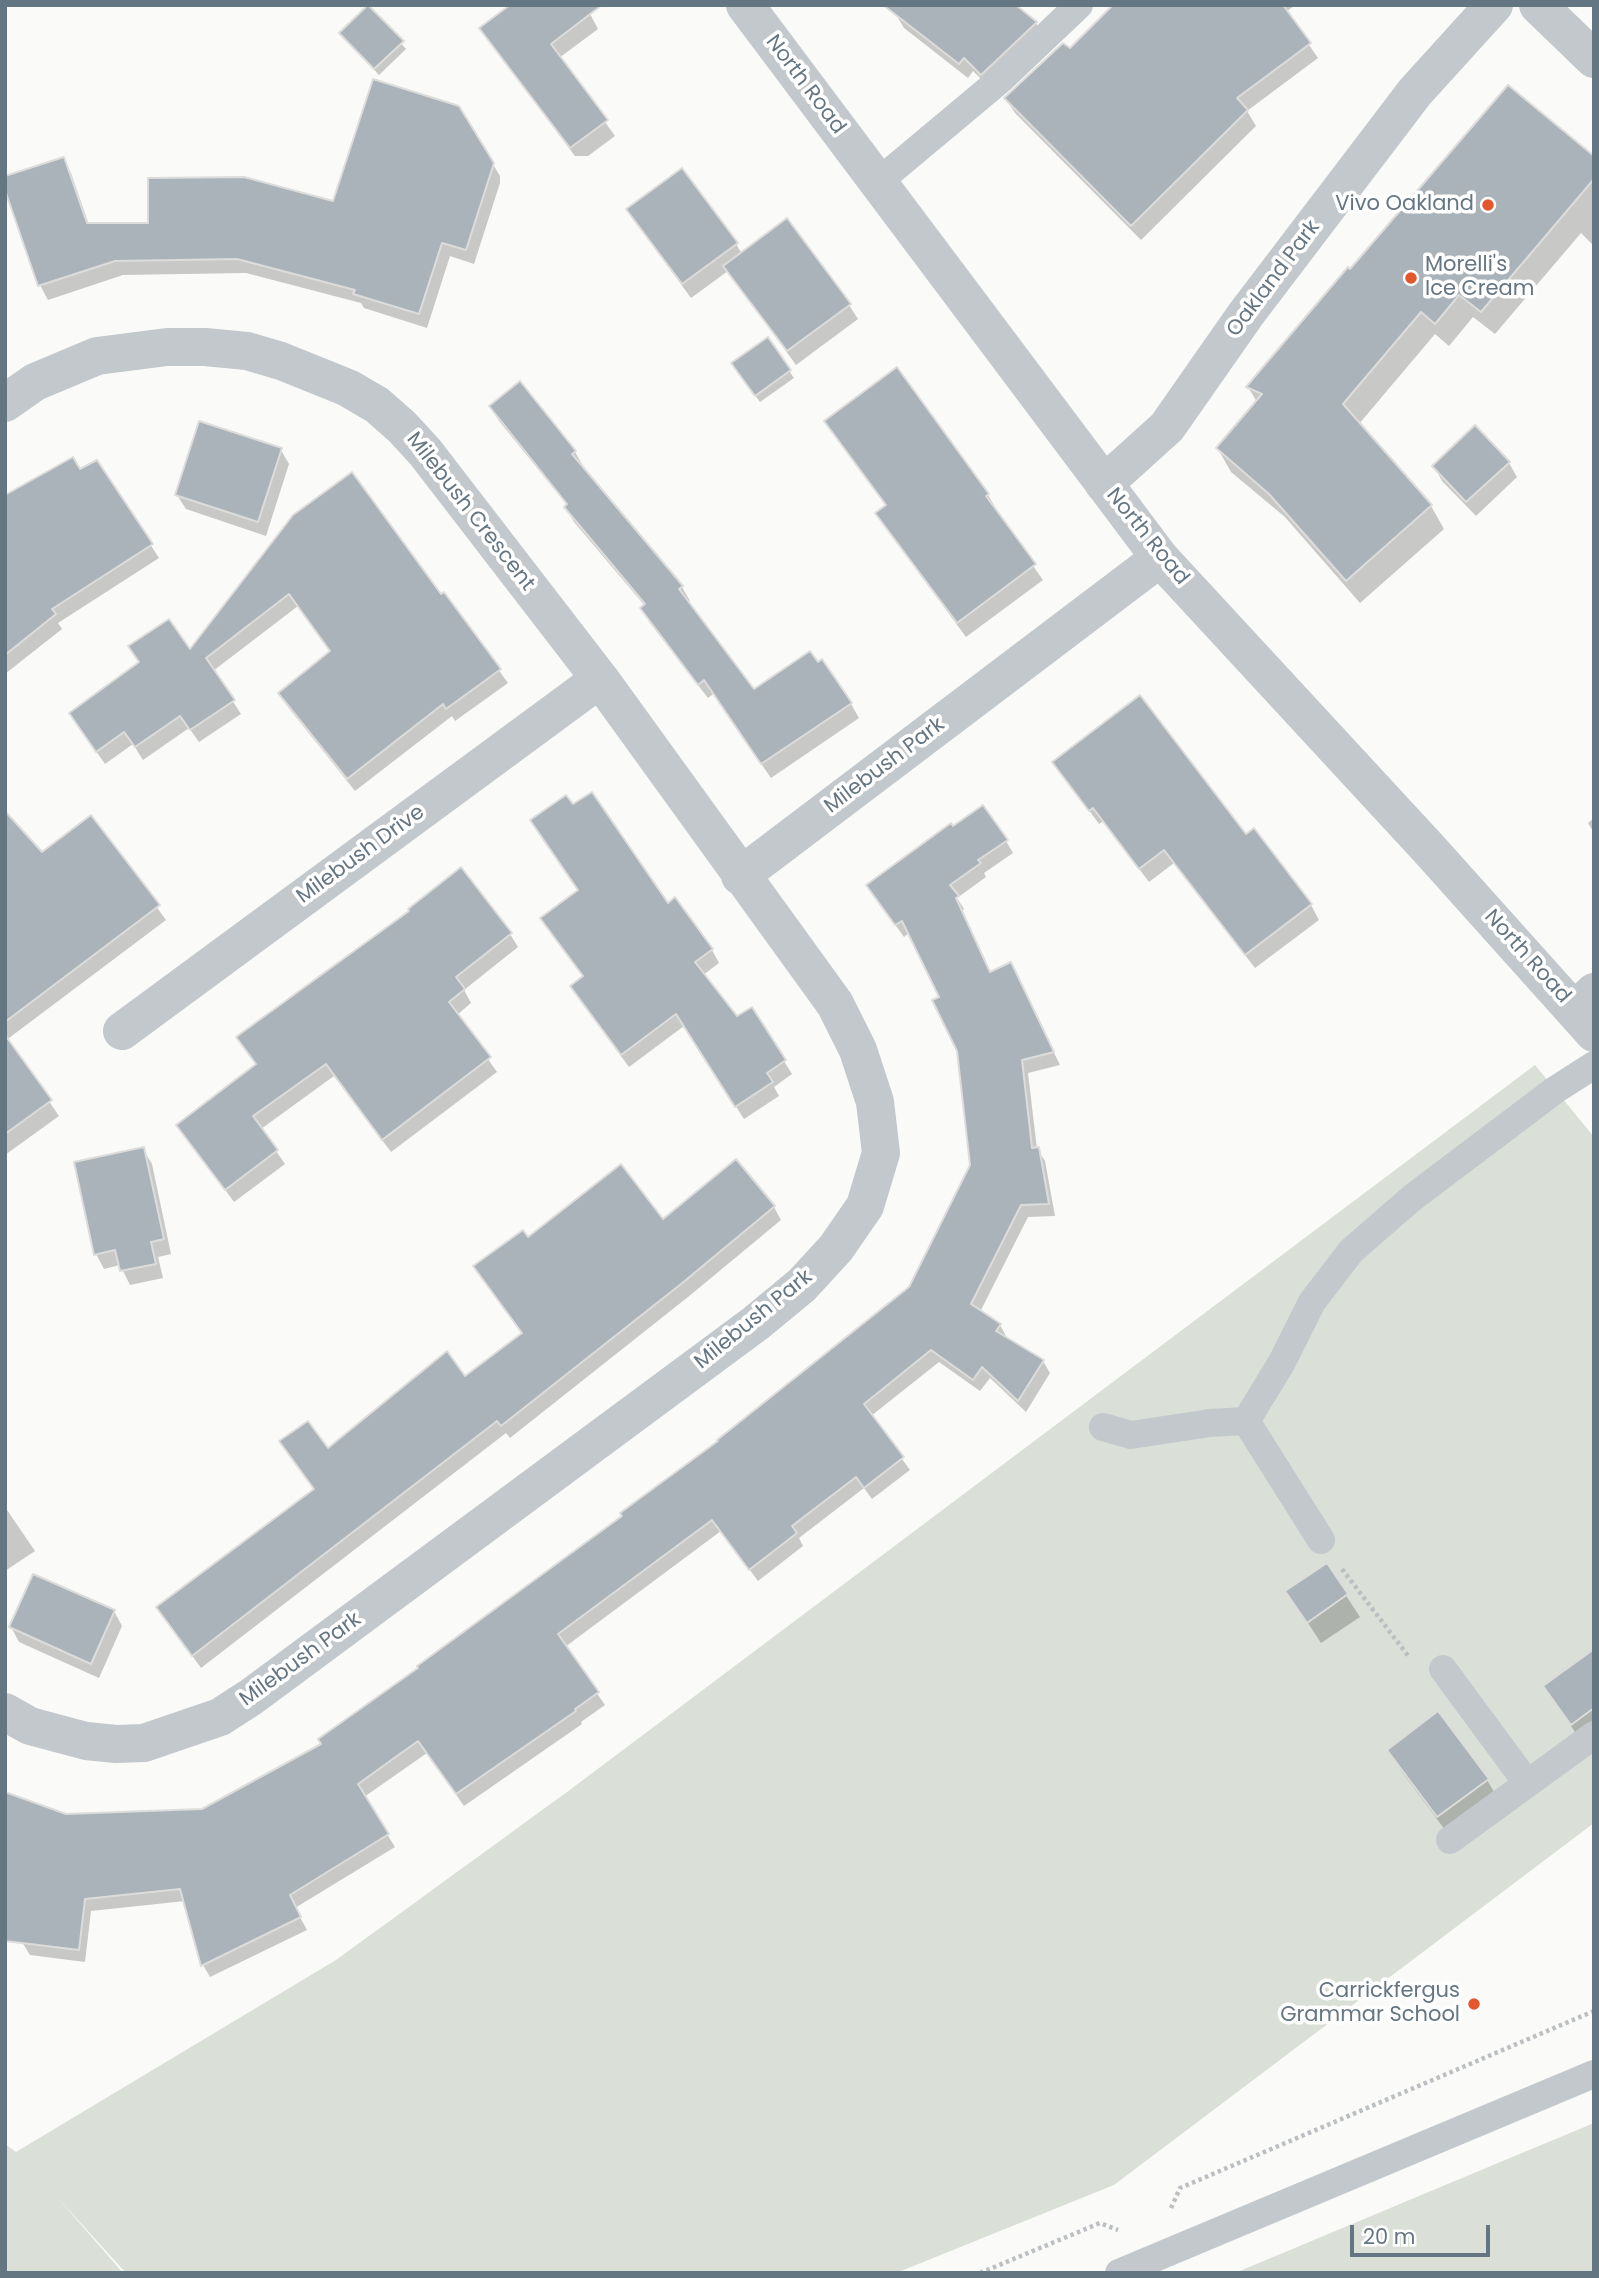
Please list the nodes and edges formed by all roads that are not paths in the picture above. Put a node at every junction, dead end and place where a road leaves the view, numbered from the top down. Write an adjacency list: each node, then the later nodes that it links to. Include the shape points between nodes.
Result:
1 (744, 5): 6 (street, North Road)
2 (1079, 5): 6 (lane, via 1000,80)
3 (1494, 5): 8 (street, Oakland Park, via 1415,92 1246,314 1174,419)
4 (1538, 5): 5 (street)
5 (1594, 59)
6 (877, 182): 8 (street, North Road)
7 (5, 403): 10 (street, Milebush Crescent, via 35,382 97,356 167,347 247,351 348,388 377,405 425,452)
8 (1104, 484): 9 (street, North Road)
9 (1160, 558): 11 (street, Milebush Park); 12 (street, North Road)
10 (600, 679): 11 (street, Milebush Crescent); 13 (street, Milebush Drive)
11 (740, 876): 19 (street, Milebush Park, via 835,1004 858,1050 875,1102 881,1153 864,1206 836,1248 802,1285 756,1323 220,1717 144,1743 116,1744 30,1726)
12 (1587, 1012)
13 (122, 1031)
14 (1594, 1065): 15 (lane, via 1412,1198 1351,1251 1312,1302)
15 (1245, 1421): 16 (lane, via 1131,1435); 17 (lane)
16 (1103, 1427)
17 (1321, 1540)
18 (1443, 1669): 21 (lane)
19 (5, 1712)
20 (1594, 1735): 21 (lane)
21 (1527, 1783): 22 (lane)
22 (1450, 1840)
23 (1594, 2074): 24 (lane)
24 (1119, 2273)

